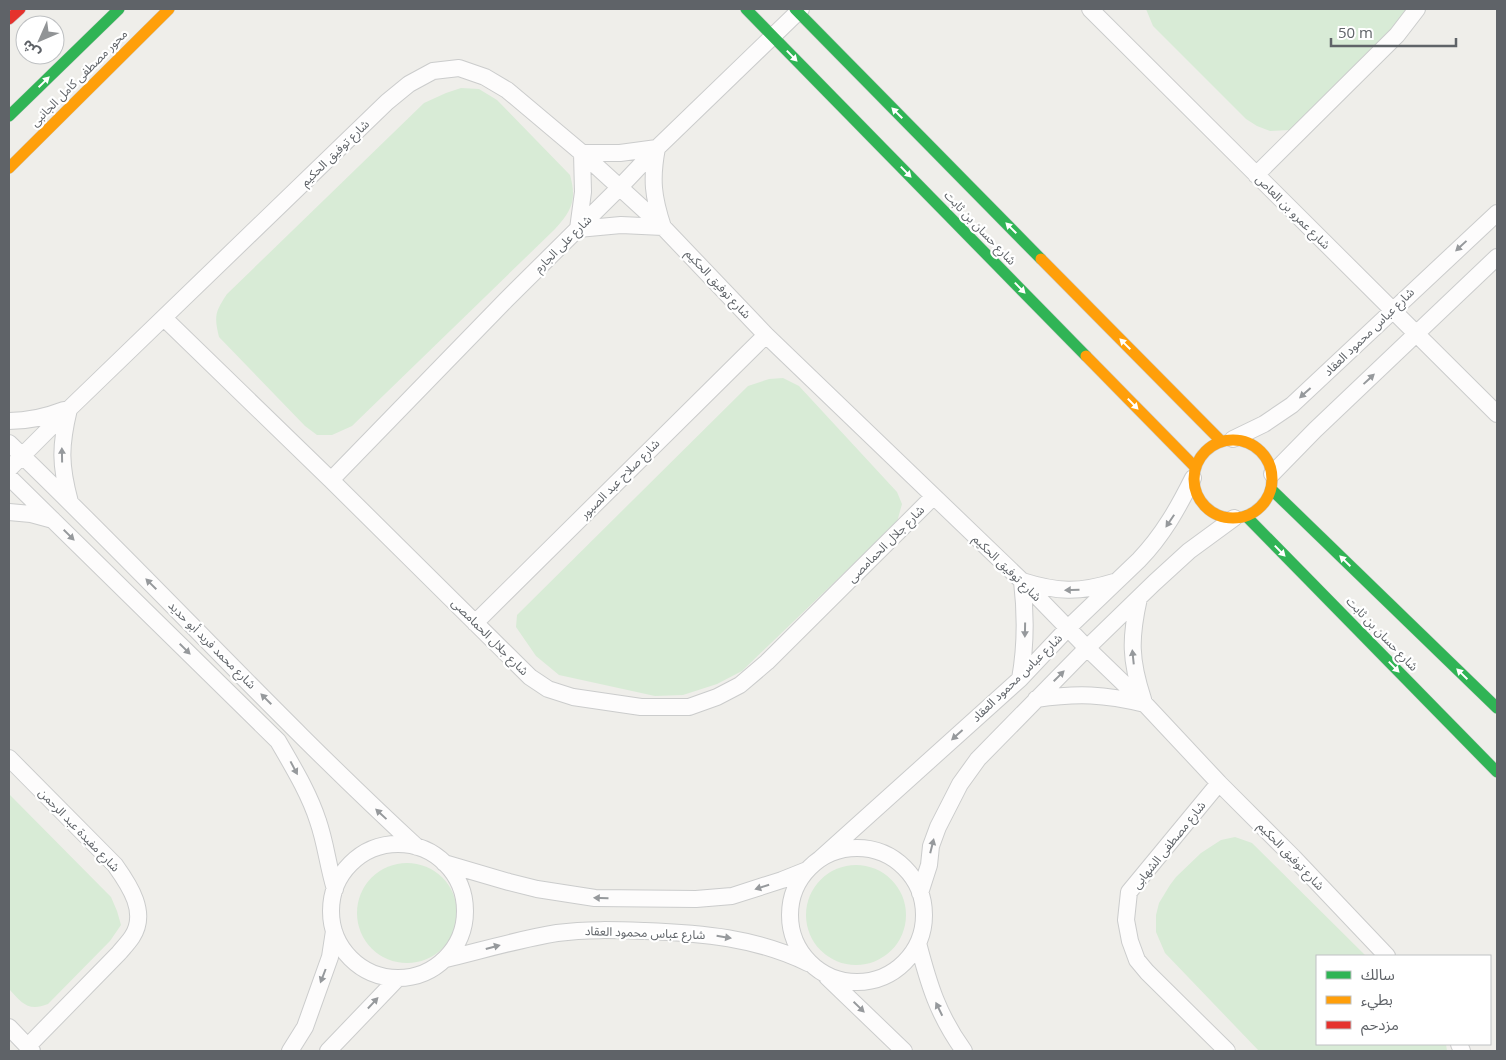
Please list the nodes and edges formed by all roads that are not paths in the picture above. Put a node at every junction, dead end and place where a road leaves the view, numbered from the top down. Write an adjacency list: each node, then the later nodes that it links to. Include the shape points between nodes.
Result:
1 (20, 9): 8 (street)
2 (119, 9): 10 (street, one-way to 2)
3 (169, 9): 13 (street, محور مصطفى كامل الجانبى)
4 (746, 9): 9 (street, شارع حسان بن ثابت)
5 (1090, 9): 14 (street, شارع عمرو بن العاص)
6 (1417, 9): 14 (street, via 1397,35)
7 (798, 10): 9 (street, شارع على الجارم); 27 (street, شارع حسان بن ثابت, one-way to 7)
8 (9, 19)
9 (773, 36): 11 (street, شارع على الجارم); 31 (street, شارع حسان بن ثابت, one-way to 31)
10 (9, 116)
11 (657, 148): 12 (street, via 620,153); 15 (street, شارع على الجارم); 17 (street, via 653,188)
12 (582, 153): 15 (street, شارع توفيق الحكيم); 18 (street, via 583,192); 21 (street, شارع توفيق الحكيم, via 519,100 485,77 459,68 433,71 409,84 387,102)
13 (9, 168)
14 (1256, 175): 20 (street, شارع عمرو بن العاص)
15 (619, 188): 17 (street, شارع توفيق الحكيم); 18 (street, شارع على الجارم)
16 (1497, 213): 20 (street, شارع عباس محمود العقاد, one-way to 20)
17 (663, 227): 18 (street, via 621,225); 23 (street, شارع توفيق الحكيم)
18 (578, 229): 33 (street, شارع على الجارم)
19 (1497, 257): 22 (street)
20 (1392, 310): 22 (street, شارع عمرو بن العاص); 27 (street, شارع عباس محمود العقاد, one-way to 27, via 1292,405 1264,424)
21 (164, 318): 24 (street, شارع توفيق الحكيم); 33 (street, شارع جلال الحمامصى)
22 (1416, 334): 25 (street, شارع عمرو بن العاص); 34 (street, one-way to 22, via 1315,430)
23 (766, 335): 35 (street, شارع توفيق الحكيم); 43 (street, شارع صلاح عبد الصبور)
24 (69, 409): 26 (street, via 48,417); 29 (street, شارع توفيق الحكيم); 36 (street, one-way to 24, via 62,455)
25 (1497, 414)
26 (9, 421)
27 (1227, 440): 31 (street, via 1210,447 1200,456); 34 (street, via 1248,442 1257,448 1270,464)
28 (9, 443): 29 (street, شارع محمد فريد أبو حديد)
29 (22, 456): 30 (street, شارع توفيق الحكيم); 36 (street, شارع محمد فريد أبو حديد)
30 (9, 469)
31 (1194, 473): 38 (street, via 1195,489 1205,507 1218,515); 40 (street, شارع عباس محمود العقاد, one-way to 40, via 1174,516 1150,549)
32 (9, 477): 39 (street, شارع محمد فريد أبو حديد)
33 (331, 480): 43 (street, شارع جلال الحمامصى)
34 (1271, 482): 38 (street, via 1266,501 1257,510); 49 (street, شارع حسان بن ثابت, one-way to 34)
35 (934, 497): 41 (street, شارع توفيق الحكيم); 43 (street, شارع جلال الحمامصى, via 767,662 740,684 689,707 641,707 573,697 548,688 530,678)
36 (70, 502): 53 (street, شارع محمد فريد أبو حديد, one-way to 36, via 364,798)
37 (9, 512): 39 (street)
38 (1240, 517): 42 (street, via 1189,550); 51 (street, شارع حسان بن ثابت, one-way to 51)
39 (54, 520): 57 (street, شارع محمد فريد أبو حديد, one-way to 57, via 278,741 318,820)
40 (1119, 580): 41 (street, one-way to 41, via 1096,588 1071,591); 44 (street, شارع عباس محمود العقاد)
41 (1022, 581): 44 (street, شارع توفيق الحكيم); 46 (street, one-way to 46, via 1026,630)
42 (1139, 598): 45 (street); 48 (street, one-way to 42, via 1136,678 1132,651 1133,624)
43 (475, 623)
44 (1068, 628): 45 (street, شارع توفيق الحكيم); 46 (street, شارع عباس محمود العقاد)
45 (1087, 648): 47 (street, one-way to 45); 48 (street, شارع توفيق الحكيم)
46 (1020, 679): 54 (street, شارع عباس محمود العقاد, one-way to 54)
47 (1036, 699): 48 (street, via 1090,694); 58 (street, one-way to 47, via 931,846 960,784 978,759)
48 (1145, 704): 52 (street, شارع توفيق الحكيم)
49 (1497, 708)
50 (9, 758): 66 (street, شارع مفيدة عبد الرحمن, via 115,865 128,884 139,917 133,936 119,953)
51 (1497, 772)
52 (1219, 783): 61 (street, شارع توفيق الحكيم); 71 (street, شارع مصطفى الشهابى, via 1129,892 1126,920 1137,960 1146,972)
53 (417, 847): 55 (street); 57 (street, via 400,844 367,852 342,874)
54 (820, 859): 56 (street); 58 (street, via 852,848 869,849 900,864)
55 (444, 862): 56 (street, one-way to 55, via 732,896 595,898 537,889); 62 (street, via 458,880 465,900 465,922 459,942)
56 (808, 870): 63 (street, via 797,884 790,918 793,936 801,952)
57 (335, 889): 59 (street, via 332,902)
58 (920, 893): 60 (street, via 923,927)
59 (334, 929): 64 (street, via 340,945 357,964 380,976); 67 (street, one-way to 67, via 330,957 305,1027)
60 (918, 943): 63 (street, via 898,968 869,981 838,979); 70 (street, one-way to 60, via 936,1003)
61 (1386, 955)
62 (446, 959): 63 (street, شارع عباس محمود العقاد, one-way to 63, via 522,940 591,930 723,937 790,954); 64 (street, via 431,970)
63 (818, 969): 69 (street, one-way to 69)
64 (396, 979): 68 (street, one-way to 64)
65 (9, 1027): 66 (street)
66 (30, 1049)
67 (290, 1051)
68 (328, 1051)
69 (904, 1051)
70 (964, 1051)
71 (1227, 1051)

